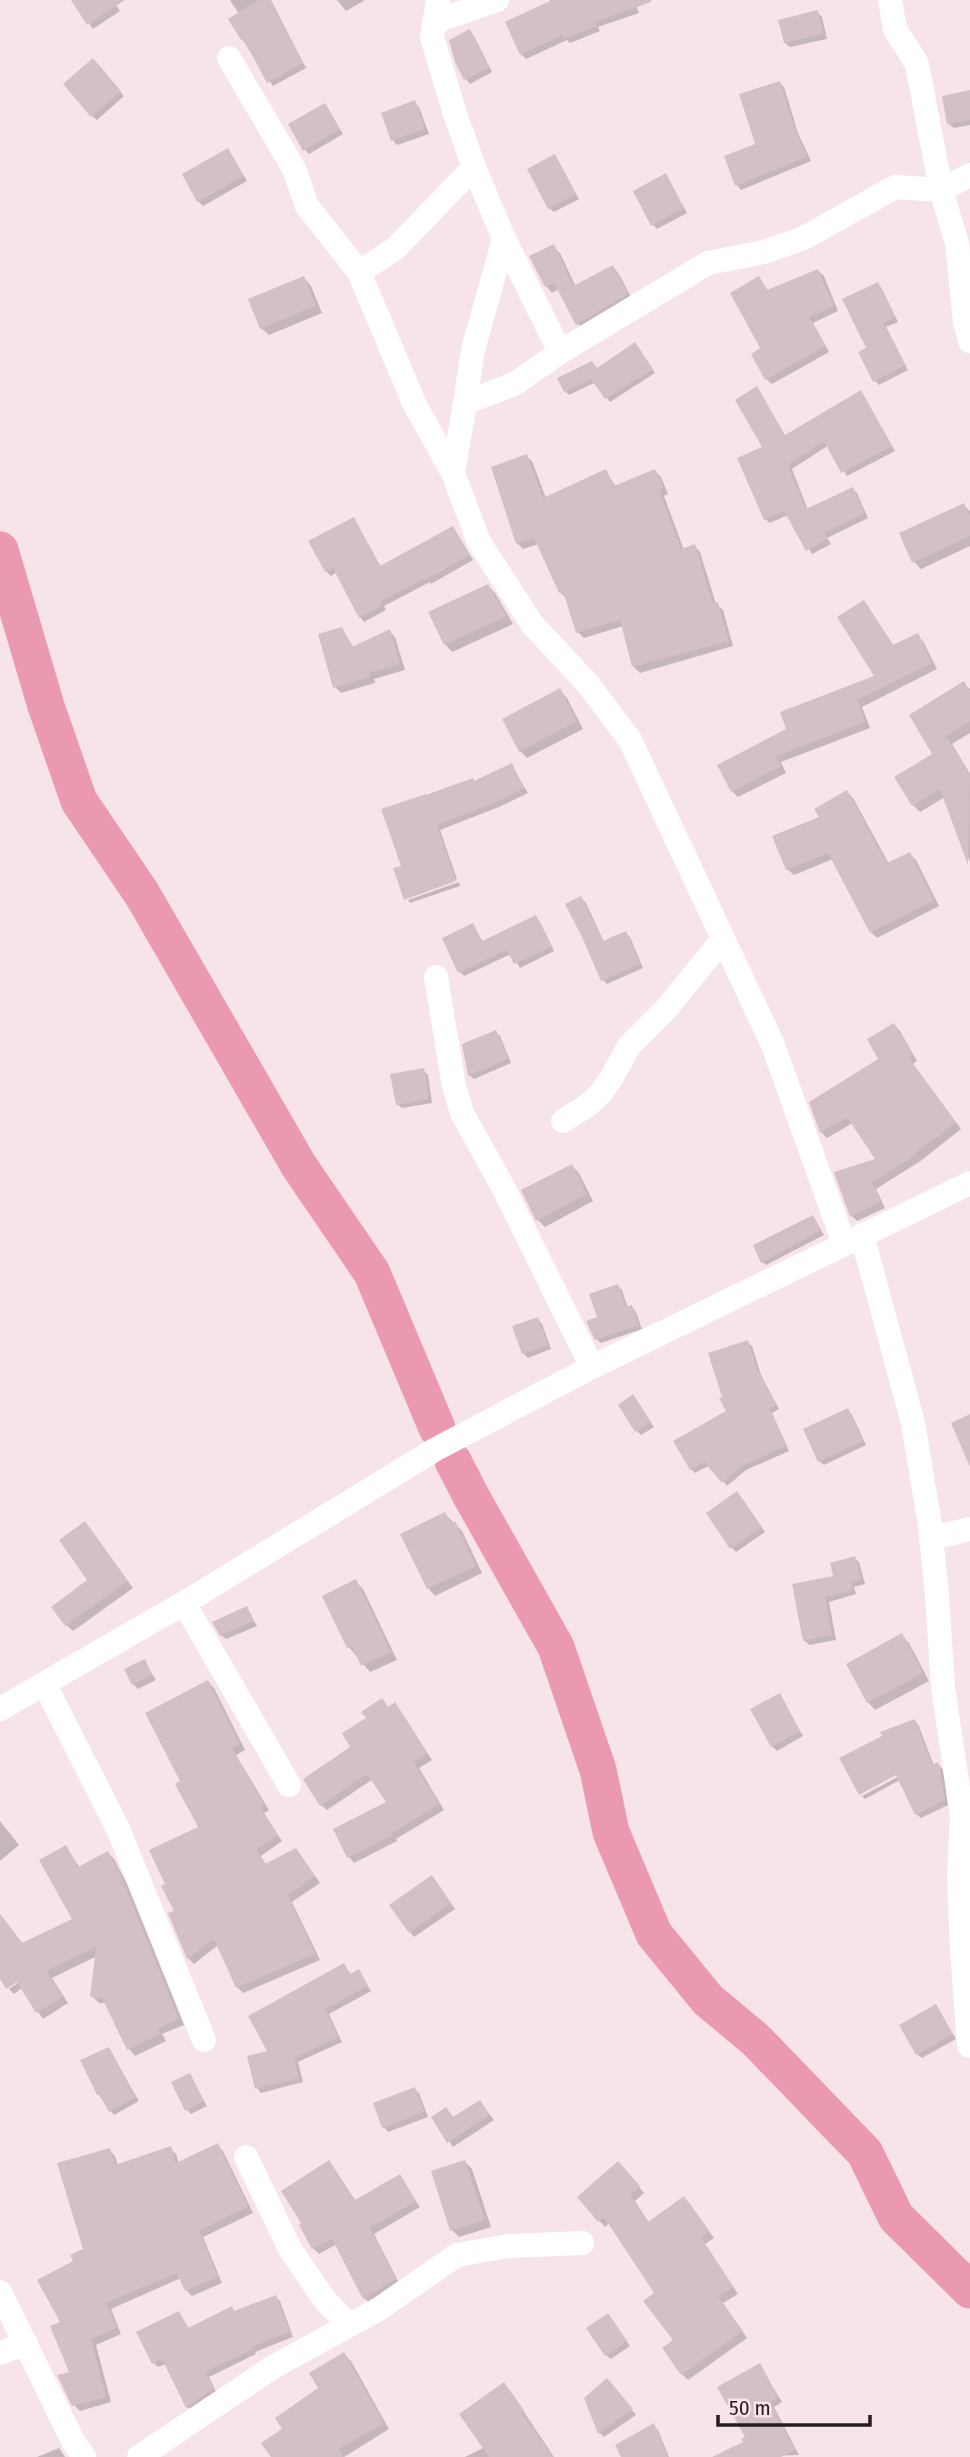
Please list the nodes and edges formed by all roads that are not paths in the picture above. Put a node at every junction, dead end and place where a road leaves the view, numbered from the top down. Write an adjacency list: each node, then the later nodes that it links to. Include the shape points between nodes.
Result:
1 (497, 0): 3 (street)
2 (890, 0): 7 (street, via 895,29 917,64)
3 (436, 11): 5 (street, via 432,37)
4 (229, 58): 9 (street, via 295,169 307,206)
5 (474, 167): 8 (street); 9 (street, via 395,249)
6 (970, 175): 7 (street)
7 (941, 190): 10 (street, via 957,243); 11 (street, via 895,187 804,238 708,263)
8 (504, 239): 11 (street); 12 (street, via 473,350)
9 (359, 272): 13 (street, via 415,405)
10 (970, 341)
11 (560, 352): 12 (street, via 516,383)
12 (465, 403): 13 (street)
13 (453, 473): 14 (street, via 479,542 533,624 588,684 630,740)
14 (723, 939): 16 (street, via 629,1046 600,1094); 18 (street, via 773,1045)
15 (436, 976): 19 (street, via 462,1113)
16 (563, 1121)
17 (970, 1183): 18 (street)
18 (853, 1240): 19 (street); 21 (street, via 913,1423)
19 (592, 1367): 22 (street, via 436,1449)
20 (970, 1529): 21 (street)
21 (931, 1538): 27 (street, via 943,1686 962,1816 959,1888)
22 (184, 1603): 23 (street); 25 (street)
23 (45, 1685): 24 (street); 26 (street, via 118,1829)
24 (0, 1709)
25 (289, 1785)
26 (204, 2040)
27 (969, 2046)
28 (246, 2157): 31 (street, via 296,2258)
29 (582, 2243): 31 (street, via 508,2246 457,2255)
30 (0, 2291): 32 (street)
31 (349, 2325): 34 (street, via 273,2367)
32 (26, 2343): 33 (street); 35 (street)
33 (0, 2353)
34 (152, 2454)
35 (84, 2457)

